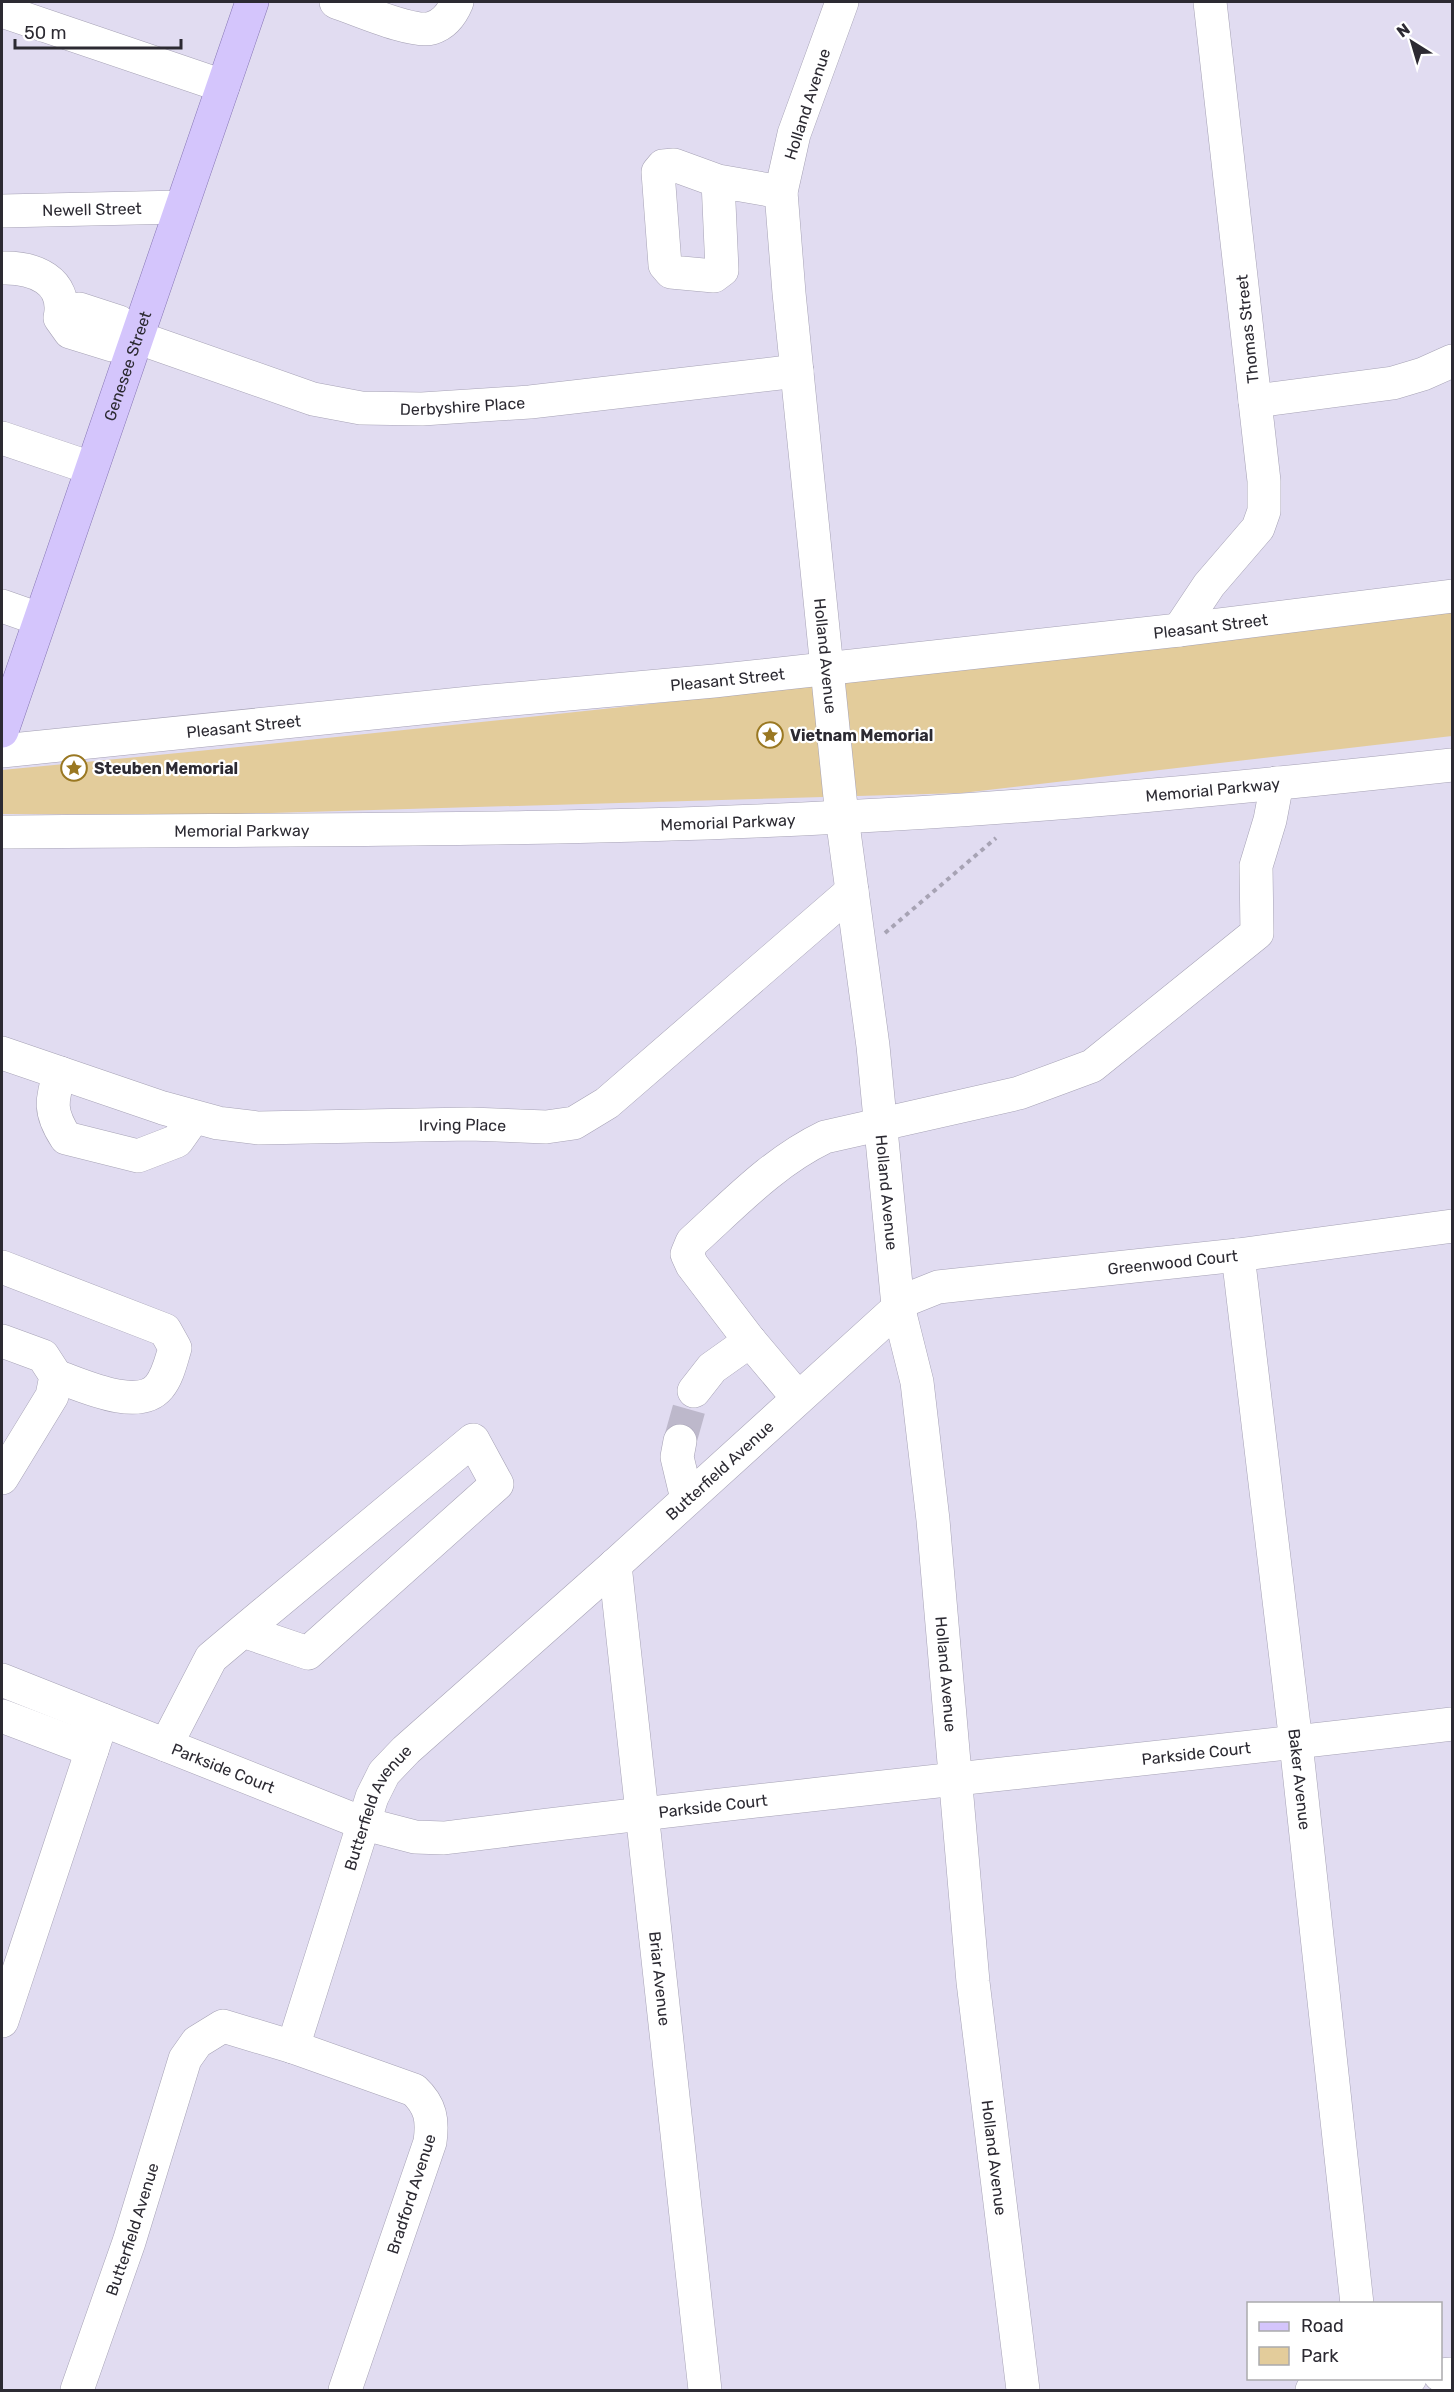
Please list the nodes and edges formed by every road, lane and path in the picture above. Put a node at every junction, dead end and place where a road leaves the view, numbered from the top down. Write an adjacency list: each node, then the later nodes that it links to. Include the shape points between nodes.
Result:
1 (252, 2): 8 (main road, Genesee Street)
2 (336, 2): 3 (street, via 411,28 430,29 443,23)
3 (457, 2)
4 (842, 2): 10 (street, Holland Avenue, via 794,134)
5 (1210, 2): 17 (street, Thomas Street)
6 (2, 10): 7 (street)
7 (38, 11): 8 (street)
8 (223, 86): 11 (main road, Genesee Street)
9 (718, 181): 10 (street)
10 (781, 192): 16 (street, Holland Avenue)
11 (181, 207): 12 (street, Newell Street); 14 (main road, Genesee Street)
12 (2, 211)
13 (2, 268): 14 (street, via 33,270 47,280 58,291 60,318 70,332 112,345)
14 (136, 337): 16 (street, Derbyshire Place, via 313,399 361,408 422,409 530,402); 19 (main road, Genesee Street)
15 (1452, 361): 17 (street, via 1393,383)
16 (797, 371): 24 (street, Holland Avenue)
17 (1255, 401): 23 (street, Thomas Street, via 1264,511 1258,528 1209,585)
18 (2, 438): 19 (street)
19 (91, 468): 22 (main road, Genesee Street)
20 (1452, 596): 23 (street, Pleasant Street)
21 (2, 606): 22 (street)
22 (39, 619): 25 (main road, Genesee Street)
23 (1179, 630): 24 (street, Pleasant Street)
24 (827, 667): 26 (street, Pleasant Street); 29 (street, Holland Avenue)
25 (2, 731)
26 (2, 751)
27 (1452, 765): 28 (street, Memorial Parkway)
28 (1277, 783): 29 (street, Memorial Parkway); 37 (street, via 1256,866 1257,933 1092,1066 1018,1093)
29 (842, 818): 30 (street, Memorial Parkway, via 614,826); 32 (street, Holland Avenue)
30 (2, 832)
31 (996, 838): 33 (path)
32 (852, 891): 36 (street, Irving Place, via 607,1103 574,1123 546,1127 470,1124 258,1128); 37 (street, Holland Avenue)
33 (884, 933)
34 (2, 1053): 35 (street, Irving Place)
35 (60, 1073): 36 (street, Irving Place); 36 (street, via 53,1095 55,1121 66,1138 138,1156 177,1141)
36 (194, 1117)
37 (881, 1126): 41 (street, Holland Avenue); 43 (street, via 825,1137 808,1146 768,1173 692,1242 687,1254 692,1265)
38 (1452, 1226): 39 (street, Greenwood Court)
39 (1238, 1254): 41 (street, Greenwood Court, via 938,1287); 56 (street, Baker Avenue)
40 (2, 1267): 44 (street, via 165,1330 175,1348 158,1388 137,1398 117,1396)
41 (898, 1306): 46 (street, Butterfield Avenue); 58 (street, Holland Avenue, via 920,1405)
42 (2, 1341): 44 (street, via 43,1356)
43 (750, 1341): 45 (street, via 712,1368); 46 (street)
44 (56, 1376): 48 (street, via 52,1396)
45 (694, 1391)
46 (798, 1398): 49 (street, Butterfield Avenue)
47 (680, 1441): 49 (street, via 677,1457)
48 (2, 1478)
49 (687, 1499): 50 (street, Butterfield Avenue)
50 (615, 1565): 59 (street, Briar Avenue); 60 (street, Butterfield Avenue, via 406,1750 384,1773)
51 (243, 1631): 51 (street, via 446,1463 473,1440 497,1484 308,1653); 57 (street, via 212,1658)
52 (2, 1680): 55 (street, Parkside Court)
53 (2, 1716): 55 (street)
54 (1452, 1724): 56 (street, Parkside Court)
55 (97, 1735): 57 (street, Parkside Court); 61 (street)
56 (1296, 1743): 58 (street, Parkside Court); 63 (street, Baker Avenue)
57 (166, 1745): 60 (street, Parkside Court)
58 (954, 1778): 59 (street, Parkside Court); 69 (street, Holland Avenue, via 973,1982)
59 (642, 1812): 60 (street, Parkside Court, via 444,1838 415,1837); 68 (street, Briar Avenue)
60 (365, 1824): 62 (street, Butterfield Avenue)
61 (2, 2021)
62 (292, 2047): 66 (street, Butterfield Avenue, via 223,2026 198,2042 185,2059 129,2242); 67 (street, Bradford Avenue, via 414,2090 427,2104 433,2123 430,2142)
63 (1357, 2302)
64 (1401, 2380): 65 (street)
65 (1365, 2384): 70 (street)
66 (77, 2391)
67 (345, 2391)
68 (705, 2391)
69 (1023, 2391)
70 (1312, 2391)

